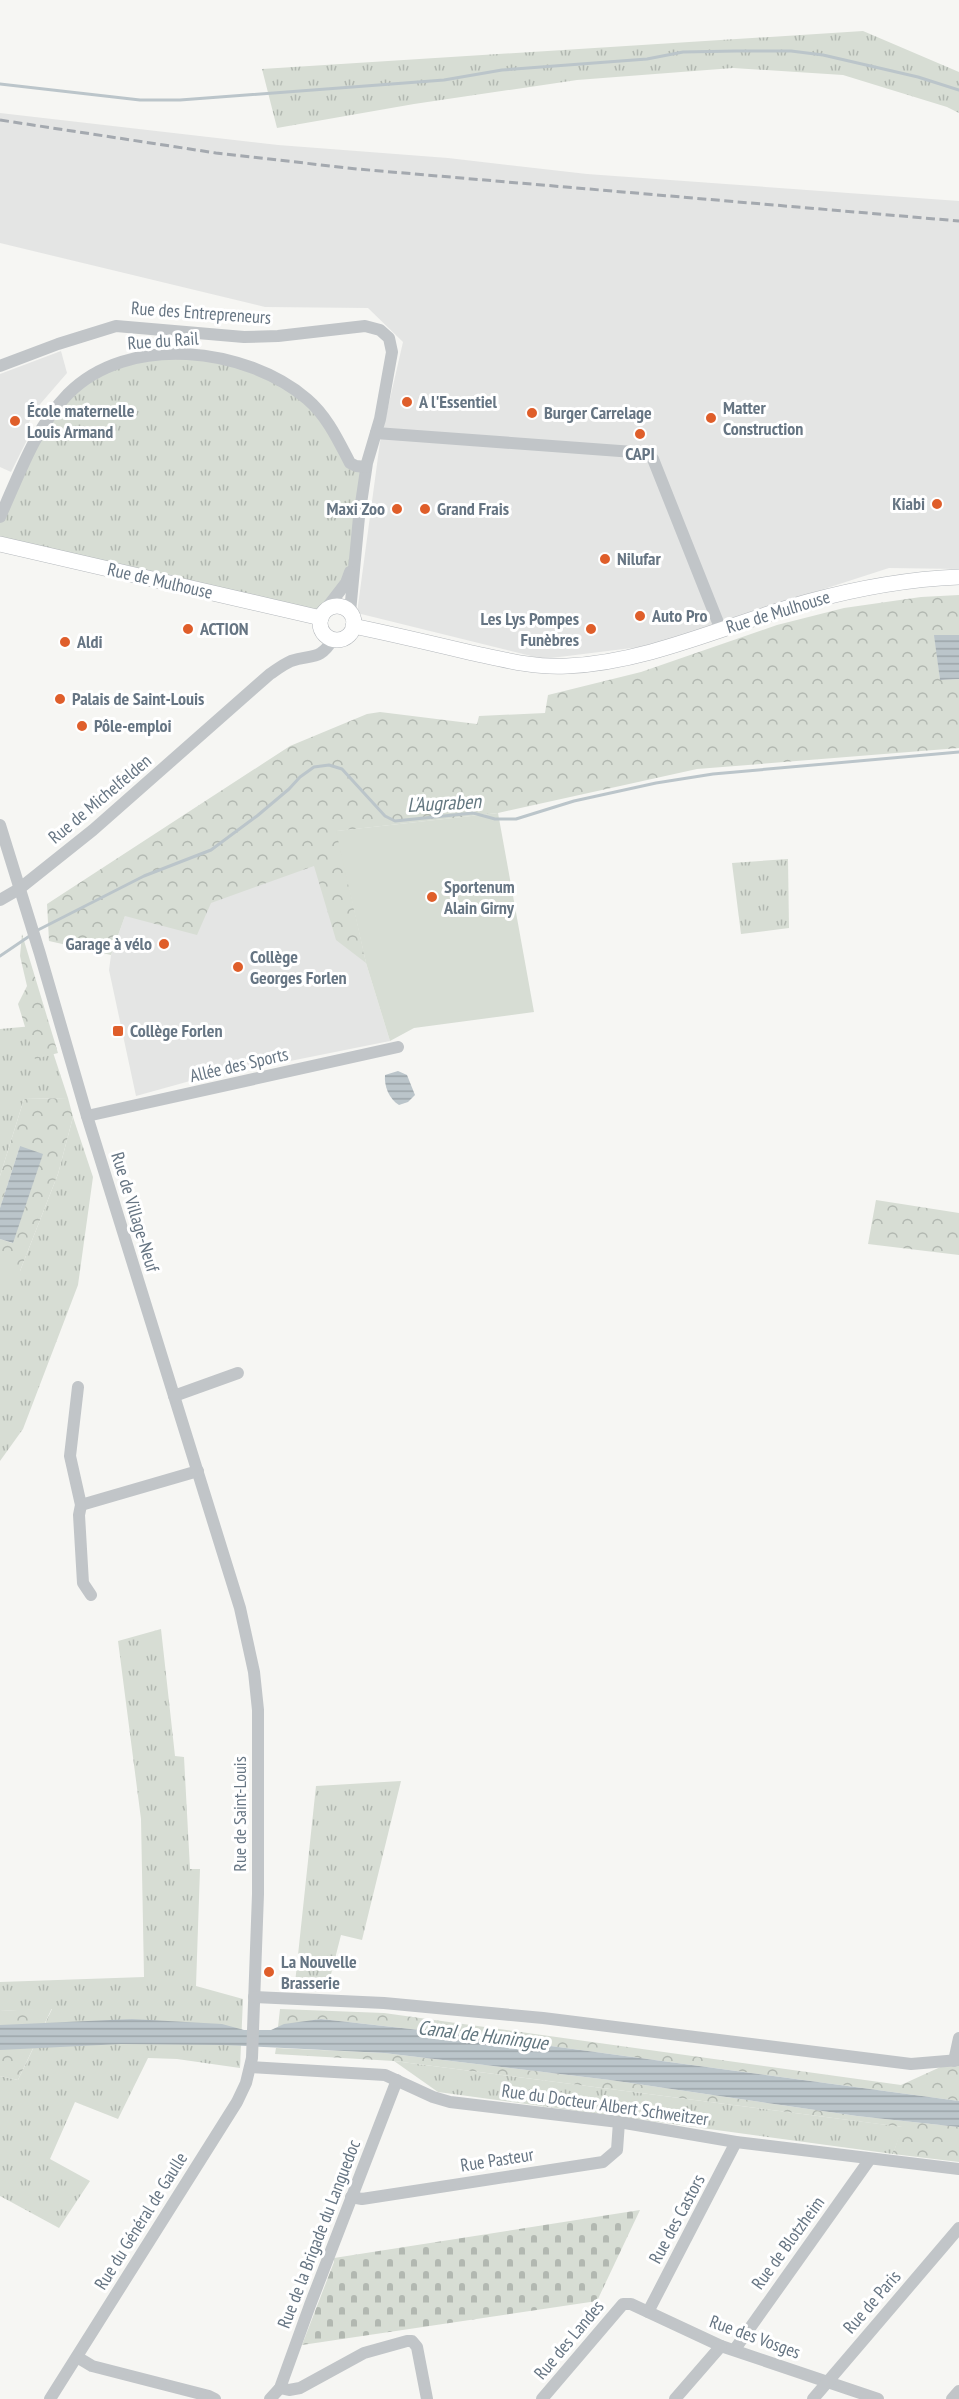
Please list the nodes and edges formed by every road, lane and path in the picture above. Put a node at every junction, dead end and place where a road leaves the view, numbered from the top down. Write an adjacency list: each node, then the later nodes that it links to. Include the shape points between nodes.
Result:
1 (0, 366): 2 (street, Rue des Entrepreneurs, via 116,326 243,337 372,327 389,338 392,351)
2 (376, 433): 3 (street, Rue des Entrepreneurs); 10 (street, via 647,453 653,459)
3 (366, 467): 4 (street, Rue du Rail, via 350,463 325,418 308,400 287,384 254,368 199,355 138,357 105,367 86,378 55,410 41,429); 6 (street, Rue des Entrepreneurs)
4 (0, 517)
5 (0, 544): 8 (main road, Rue de Mulhouse)
6 (354, 562): 8 (street, Rue des Entrepreneurs, via 346,583); 9 (street, Rue des Entrepreneurs)
7 (959, 577): 10 (main road, Rue de Mulhouse, via 898,581 864,588)
8 (323, 614): 9 (main road, via 336,606 346,608); 11 (main road, via 321,629)
9 (352, 619): 10 (main road, Rue de Mulhouse, via 530,665 567,666 613,660); 11 (main road, via 346,637)
10 (721, 630)
11 (333, 639): 13 (street, Rue de Michelfelden, via 314,658 292,661 270,674 93,830)
12 (0, 825): 13 (street, Rue de Village-Neuf)
13 (19, 889): 14 (street, Rue de Michelfelden); 16 (street, Rue de Village-Neuf)
14 (0, 900)
15 (399, 1047): 16 (street, Allée des Sports)
16 (87, 1116): 19 (street, Rue de Village-Neuf)
17 (238, 1373): 19 (street)
18 (78, 1387): 21 (street, via 70,1456)
19 (174, 1396): 20 (street, Rue de Village-Neuf)
20 (198, 1471): 21 (street); 23 (street, Rue de Village-Neuf)
21 (81, 1505): 22 (street, via 83,1583)
22 (90, 1595)
23 (240, 1608): 24 (street, Rue de Saint-Louis, via 258,1710)
24 (254, 1997): 25 (street, Rue de Saint-Louis); 27 (street, via 384,2003 543,2018 910,2064)
25 (254, 2021): 28 (street, Rue du Général de Gaulle)
26 (959, 2038): 27 (street)
27 (957, 2060)
28 (251, 2063): 29 (street, Rue du Docteur Albert Schweitzer, via 385,2075); 40 (street, Rue du Général de Gaulle, via 237,2102)
29 (398, 2080): 30 (street, Rue du Docteur Albert Schweitzer, via 450,2102); 34 (street, Rue de la Brigade du Languedoc)
30 (620, 2122): 31 (street, Rue du Docteur Albert Schweitzer); 34 (street, Rue Pasteur, via 617,2150 603,2162 362,2199)
31 (736, 2142): 32 (street, Rue du Docteur Albert Schweitzer); 37 (street, Rue des Castors)
32 (870, 2158): 33 (street, Rue du Docteur Albert Schweitzer); 39 (street, Rue de Blotzheim)
33 (959, 2169)
34 (351, 2197): 42 (street, Rue de la Brigade du Languedoc)
35 (959, 2228): 41 (street, Rue de Paris)
36 (623, 2304): 37 (street, Rue des Vosges); 48 (street, Rue des Landes)
37 (648, 2312): 38 (street, Rue des Vosges)
38 (721, 2346): 39 (street, Rue des Vosges); 49 (street)
39 (735, 2349): 41 (street, Rue des Vosges)
40 (77, 2357): 44 (street, Rue du Général de Gaulle); 45 (street, via 92,2366)
41 (828, 2382): 50 (street, Rue de Paris); 51 (street, Rue des Vosges)
42 (280, 2388): 46 (street, Rue de la Brigade du Languedoc); 47 (street, via 300,2388 364,2353 407,2341 417,2347)
43 (959, 2391): 52 (street)
44 (50, 2399)
45 (214, 2399)
46 (270, 2399)
47 (427, 2399)
48 (542, 2399)
49 (675, 2399)
50 (813, 2399)
51 (878, 2399)
52 (952, 2399)

